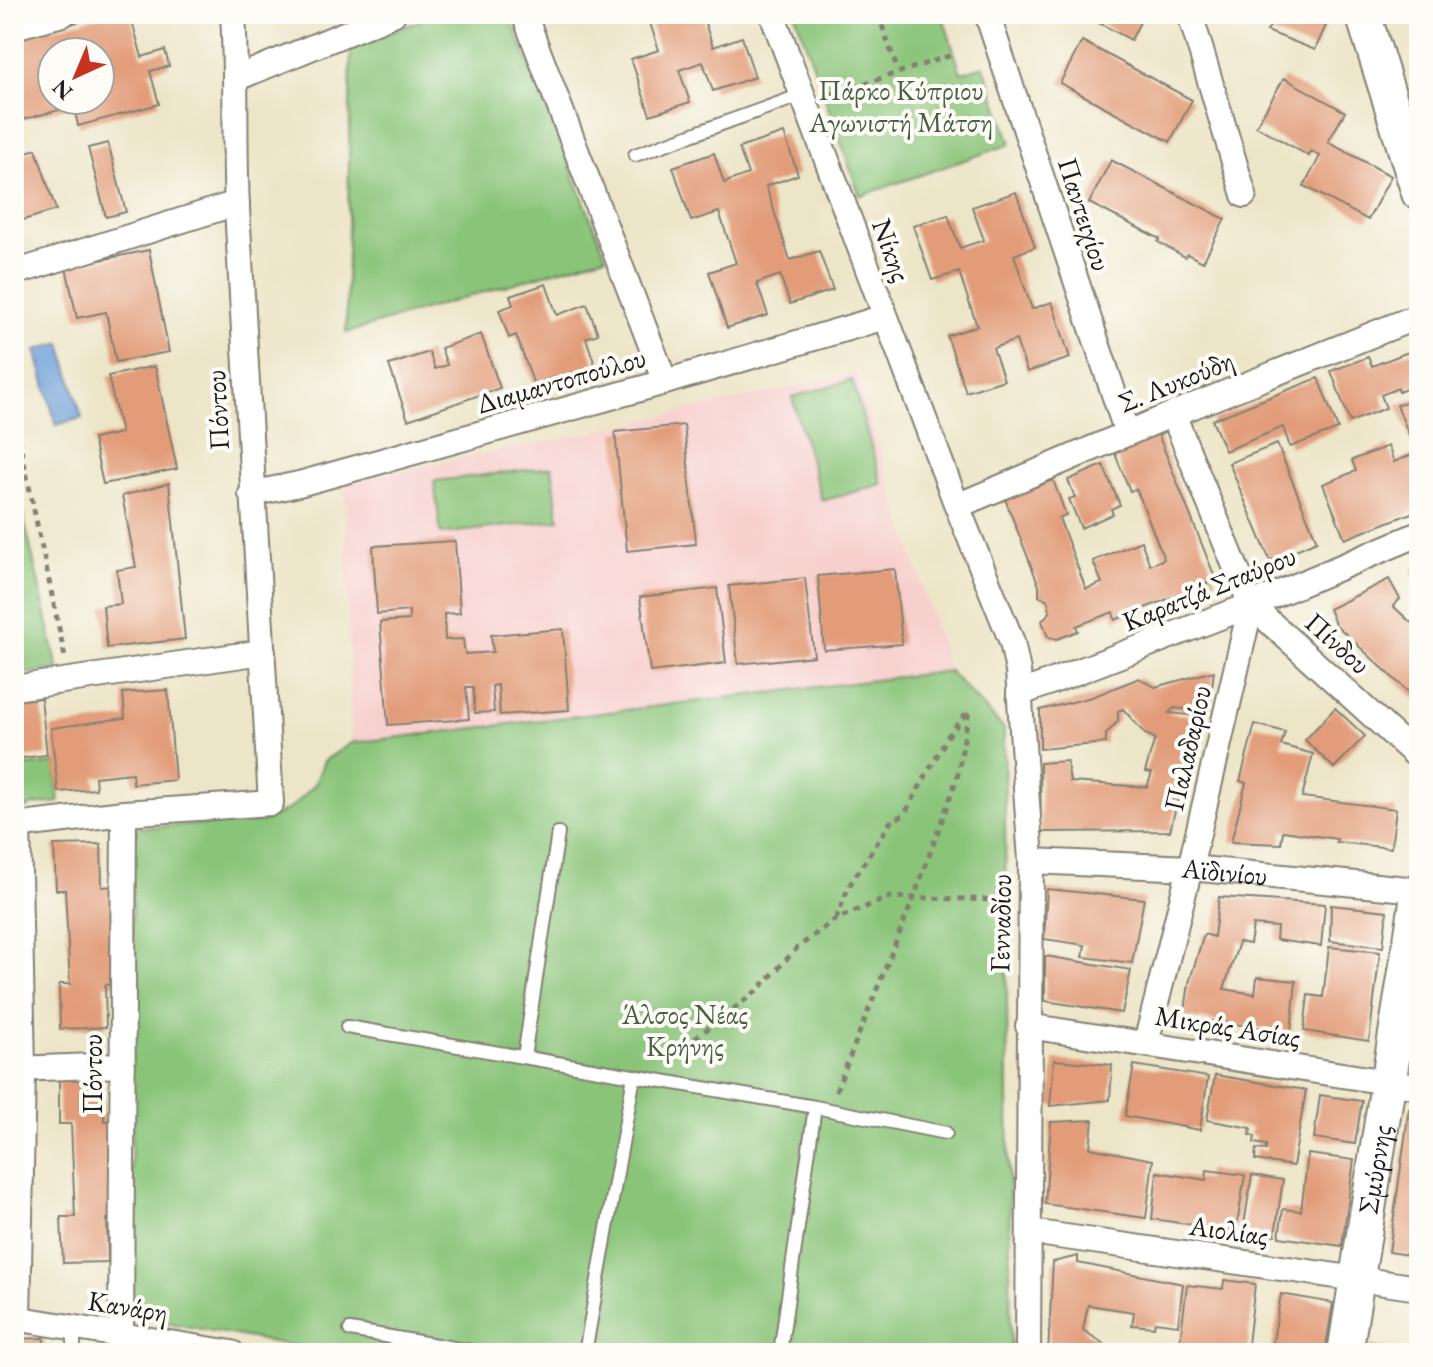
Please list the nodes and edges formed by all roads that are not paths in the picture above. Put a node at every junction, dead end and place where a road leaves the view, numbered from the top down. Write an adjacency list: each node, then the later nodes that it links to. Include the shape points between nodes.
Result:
1 (63, 14): 9 (street)
2 (233, 14): 10 (street, Πόντου)
3 (393, 14): 10 (street)
4 (524, 14): 19 (street)
5 (772, 14): 11 (street, Νίκης)
6 (987, 14): 21 (street, Παντειχίου)
7 (1190, 14): 14 (street)
8 (1363, 14): 13 (main road)
9 (14, 27)
10 (237, 78): 15 (street, Πόντου)
11 (814, 96): 12 (lane); 18 (street, Νίκης)
12 (635, 155)
13 (1419, 193)
14 (1244, 195)
15 (237, 203): 16 (street); 22 (street, Πόντου)
16 (14, 273)
17 (1419, 316): 20 (street, Σ. Λυκούδη)
18 (885, 317): 19 (street, Διαμαντοπούλου); 23 (street, Νίκης)
19 (665, 382): 22 (street, Διαμαντοπούλου)
20 (1173, 414): 21 (street, Σ. Λυκούδη); 25 (street)
21 (1127, 433): 23 (street, Σ. Λυκούδη)
22 (251, 494): 26 (street, Πόντου)
23 (957, 506): 28 (street, Γενναδίου, via 1012,642)
24 (1419, 534): 25 (street, Καρατζά Σταύρου)
25 (1251, 605): 28 (street, Καρατζά Σταύρου); 29 (street, Πίνδου); 34 (street, Παλαδαρίου)
26 (263, 652): 27 (street); 30 (street, Πόντου, via 271,803)
27 (14, 688)
28 (1019, 694): 33 (street, Γενναδίου)
29 (1419, 758)
30 (124, 813): 31 (street); 40 (street, Πόντου)
31 (16, 825): 41 (street)
32 (558, 833): 39 (lane)
33 (1031, 861): 34 (street, Αϊδινίου); 36 (street, Γενναδίου)
34 (1190, 868): 35 (street, Αϊδινίου); 38 (street, Παλαδαρίου)
35 (1419, 890): 43 (main road, Σμύρνης)
36 (1028, 1026): 38 (street, Μικράς Ασίας); 46 (street, Γενναδίου)
37 (347, 1027): 39 (lane)
38 (1146, 1043): 43 (street, Μικράς Ασίας)
39 (524, 1057): 42 (lane)
40 (122, 1065): 41 (street); 52 (street, Πόντου)
41 (18, 1069): 49 (street)
42 (634, 1076): 44 (lane); 56 (lane)
43 (1404, 1085): 47 (main road, Σμύρνης)
44 (815, 1107): 45 (lane); 57 (lane)
45 (946, 1133)
46 (1031, 1232): 47 (street, Αιολίας); 58 (street, Γενναδίου)
47 (1357, 1279): 48 (street, Αιολίας); 59 (main road, Σμύρνης)
48 (1419, 1288)
49 (16, 1318): 50 (street, Κανάρη)
50 (74, 1328): 52 (street, Κανάρη); 53 (lane)
51 (350, 1330): 55 (lane)
52 (121, 1336): 54 (street, Κανάρη)
53 (74, 1353)
54 (232, 1353)
55 (482, 1353)
56 (585, 1353)
57 (780, 1353)
58 (1028, 1353)
59 (1345, 1353)

